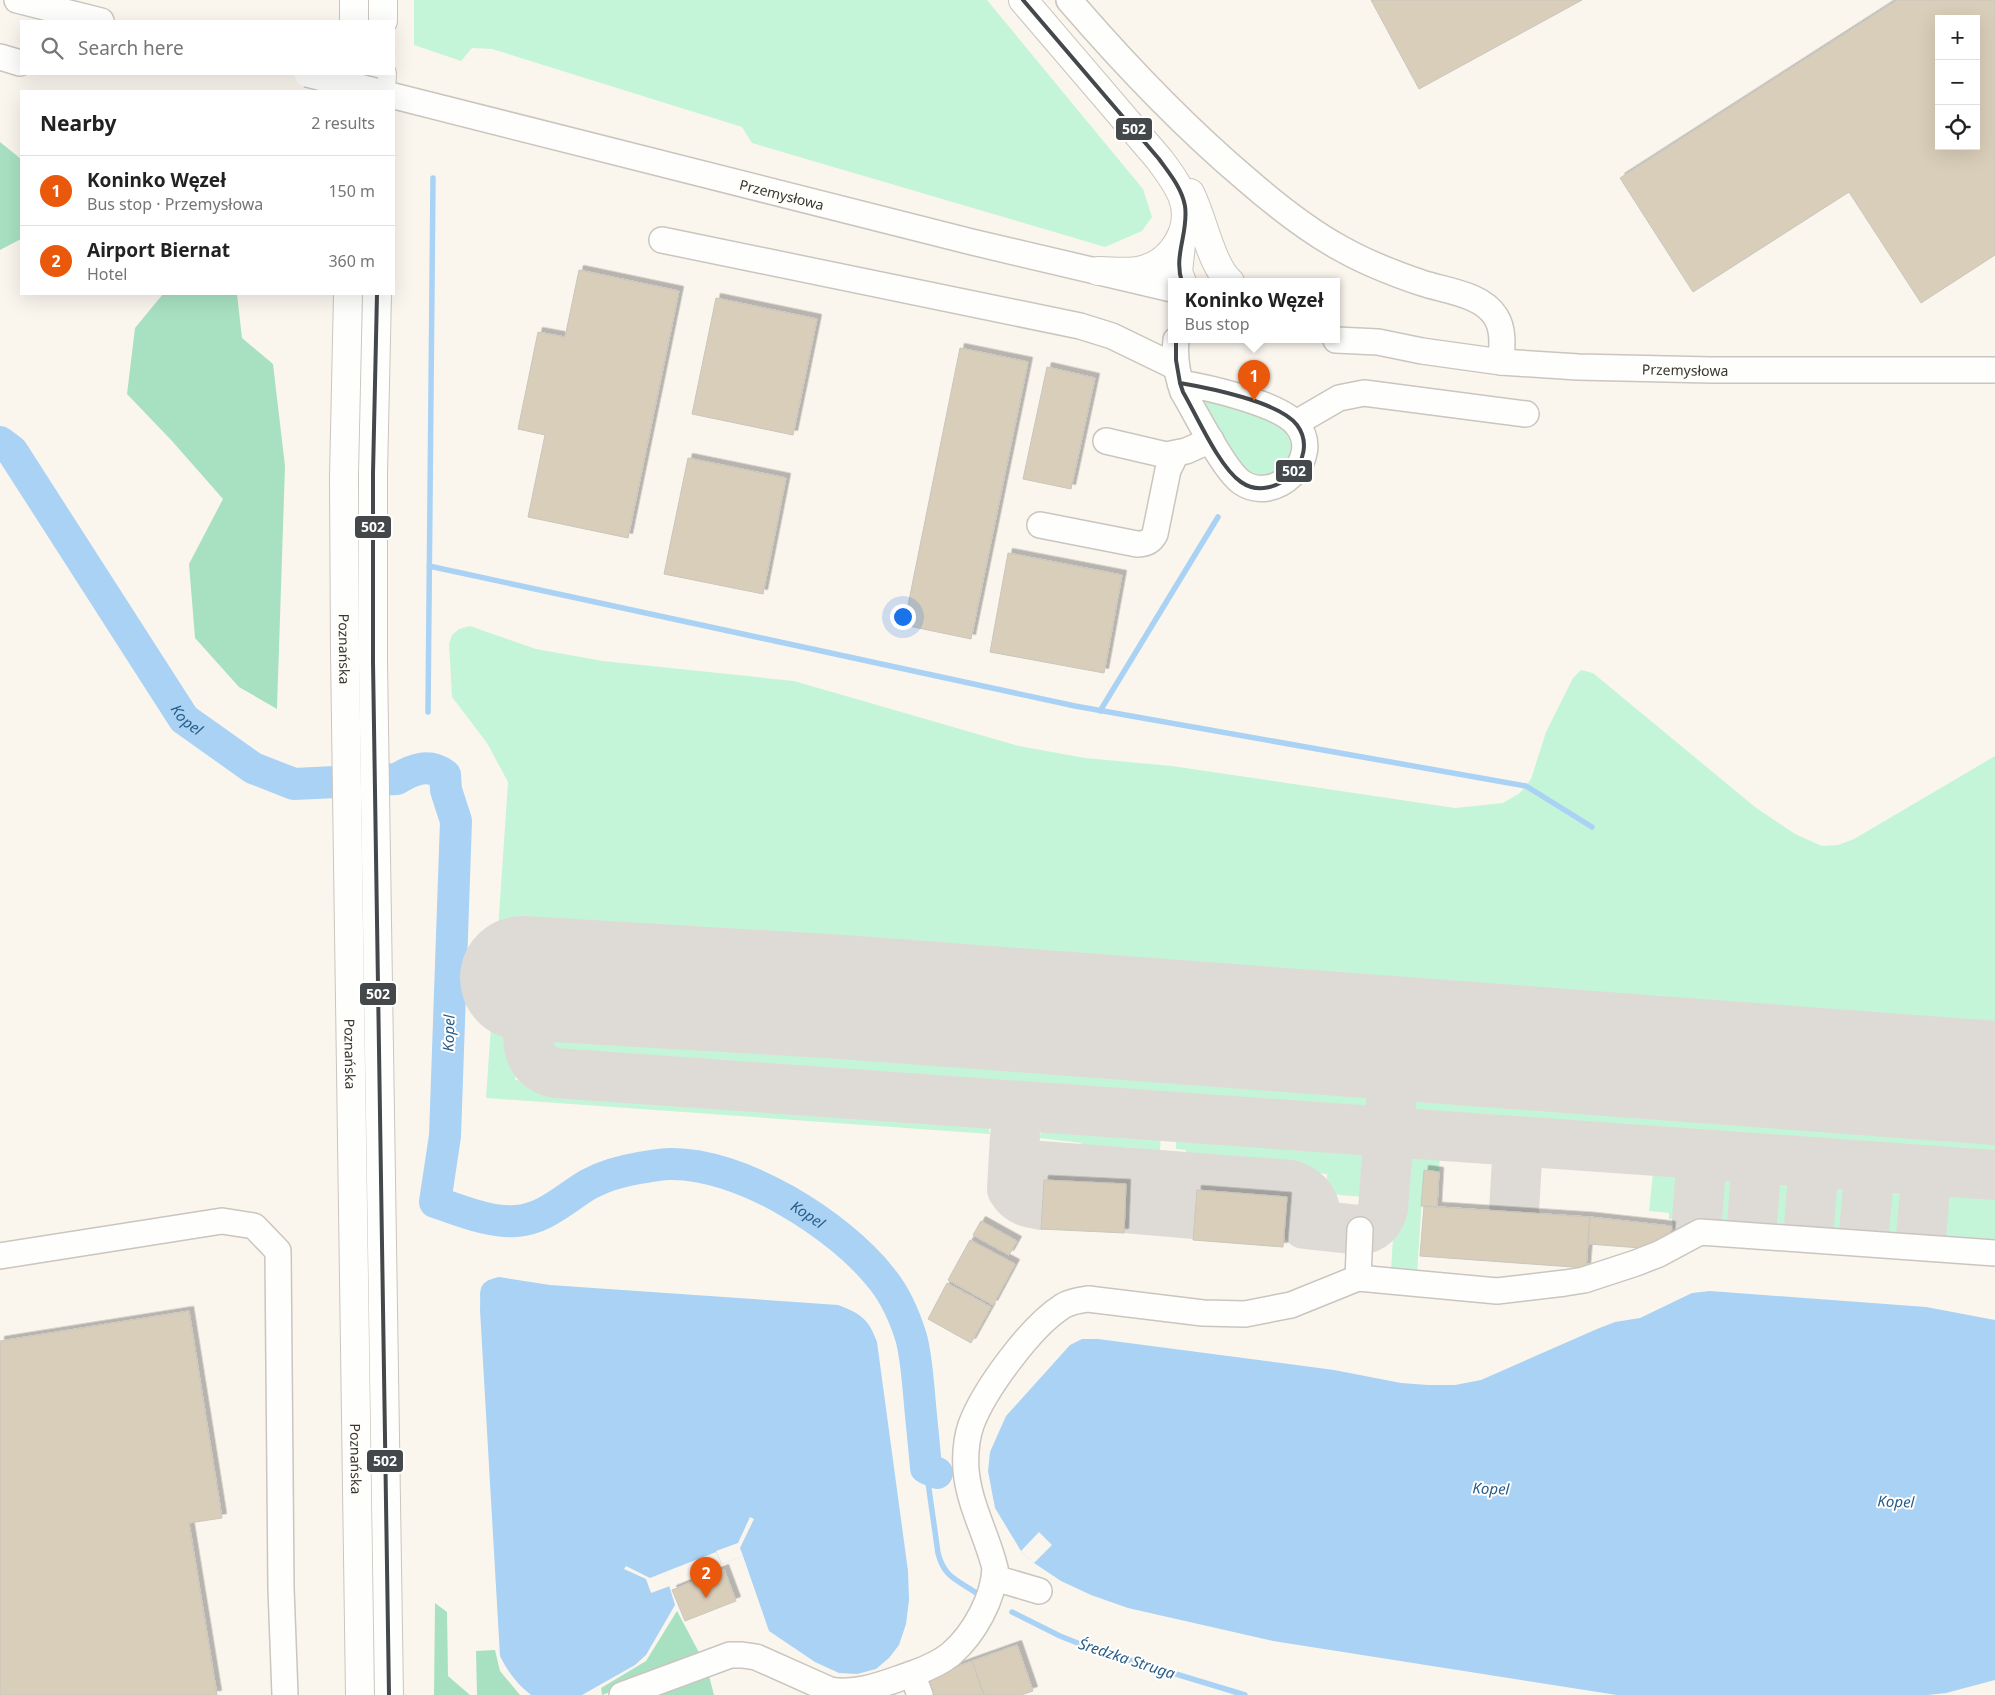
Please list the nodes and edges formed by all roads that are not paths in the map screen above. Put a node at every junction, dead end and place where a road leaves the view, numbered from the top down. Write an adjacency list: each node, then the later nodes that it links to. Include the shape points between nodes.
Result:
1 (17, 0): 6 (street)
2 (354, 0): 7 (highway)
3 (383, 0): 8 (highway)
4 (1023, 0): 16 (highway)
5 (1070, 0): 31 (street, via 1141,82 1183,124 1300,224 1365,260 1485,306 1497,319 1500,328)
6 (97, 20)
7 (354, 20)
8 (383, 20)
9 (311, 75): 13 (street, bridge)
10 (353, 75): 12 (highway)
11 (382, 75): 14 (highway)
12 (352, 90)
13 (371, 90)
14 (382, 90)
15 (395, 96): 20 (street, Przemysłowa)
16 (1159, 159): 17 (highway, via 1183,196 1186,216); 19 (highway, via 1190,192)
17 (1183, 233): 20 (highway, via 1171,252 1154,265 1136,271); 21 (highway, via 1178,272)
18 (662, 240): 33 (street, via 1080,326 1118,339)
19 (1210, 244): 22 (highway, via 1209,267); 23 (highway)
20 (1098, 271): 24 (street, Przemysłowa)
21 (1180, 278)
22 (1201, 278)
23 (1227, 278)
24 (1168, 287)
25 (348, 295): 48 (highway, Poznańska, via 344,477)
26 (377, 295): 49 (highway, Poznańska, via 373,492 374,750)
27 (1340, 328): 29 (street, Przemysłowa)
28 (1340, 340): 29 (street, Przemysłowa)
29 (1378, 342): 31 (street, Przemysłowa)
30 (1176, 343): 33 (street)
31 (1501, 362): 32 (street, Przemysłowa, via 1711,370)
32 (1995, 370)
33 (1178, 375): 35 (street, via 1282,412); 36 (street)
34 (1526, 414): 35 (street, via 1364,393 1339,398)
35 (1296, 423): 36 (street, via 1303,436 1302,460 1294,475 1272,486 1255,487 1242,483)
36 (1211, 440): 38 (street)
37 (1106, 441): 38 (street, via 1160,454)
38 (1176, 454): 39 (street, via 1168,470 1155,534 1149,542 1138,544)
39 (1040, 525)
40 (1360, 1230): 43 (street)
41 (1995, 1253): 43 (street, via 1700,1232 1636,1263 1565,1283 1497,1291)
42 (0, 1256): 47 (street, via 222,1221 254,1226 278,1251)
43 (1358, 1278): 44 (street, via 1291,1305 1245,1314 1203,1313 1088,1299 1077,1300 1052,1314 994,1382 977,1412 967,1442 969,1490 992,1557)
44 (995, 1578): 45 (street); 46 (street, via 977,1621 960,1644)
45 (1039, 1591)
46 (916, 1684): 50 (street, via 842,1692 756,1657 730,1655)
47 (285, 1695)
48 (360, 1695)
49 (389, 1695)
50 (622, 1695)

